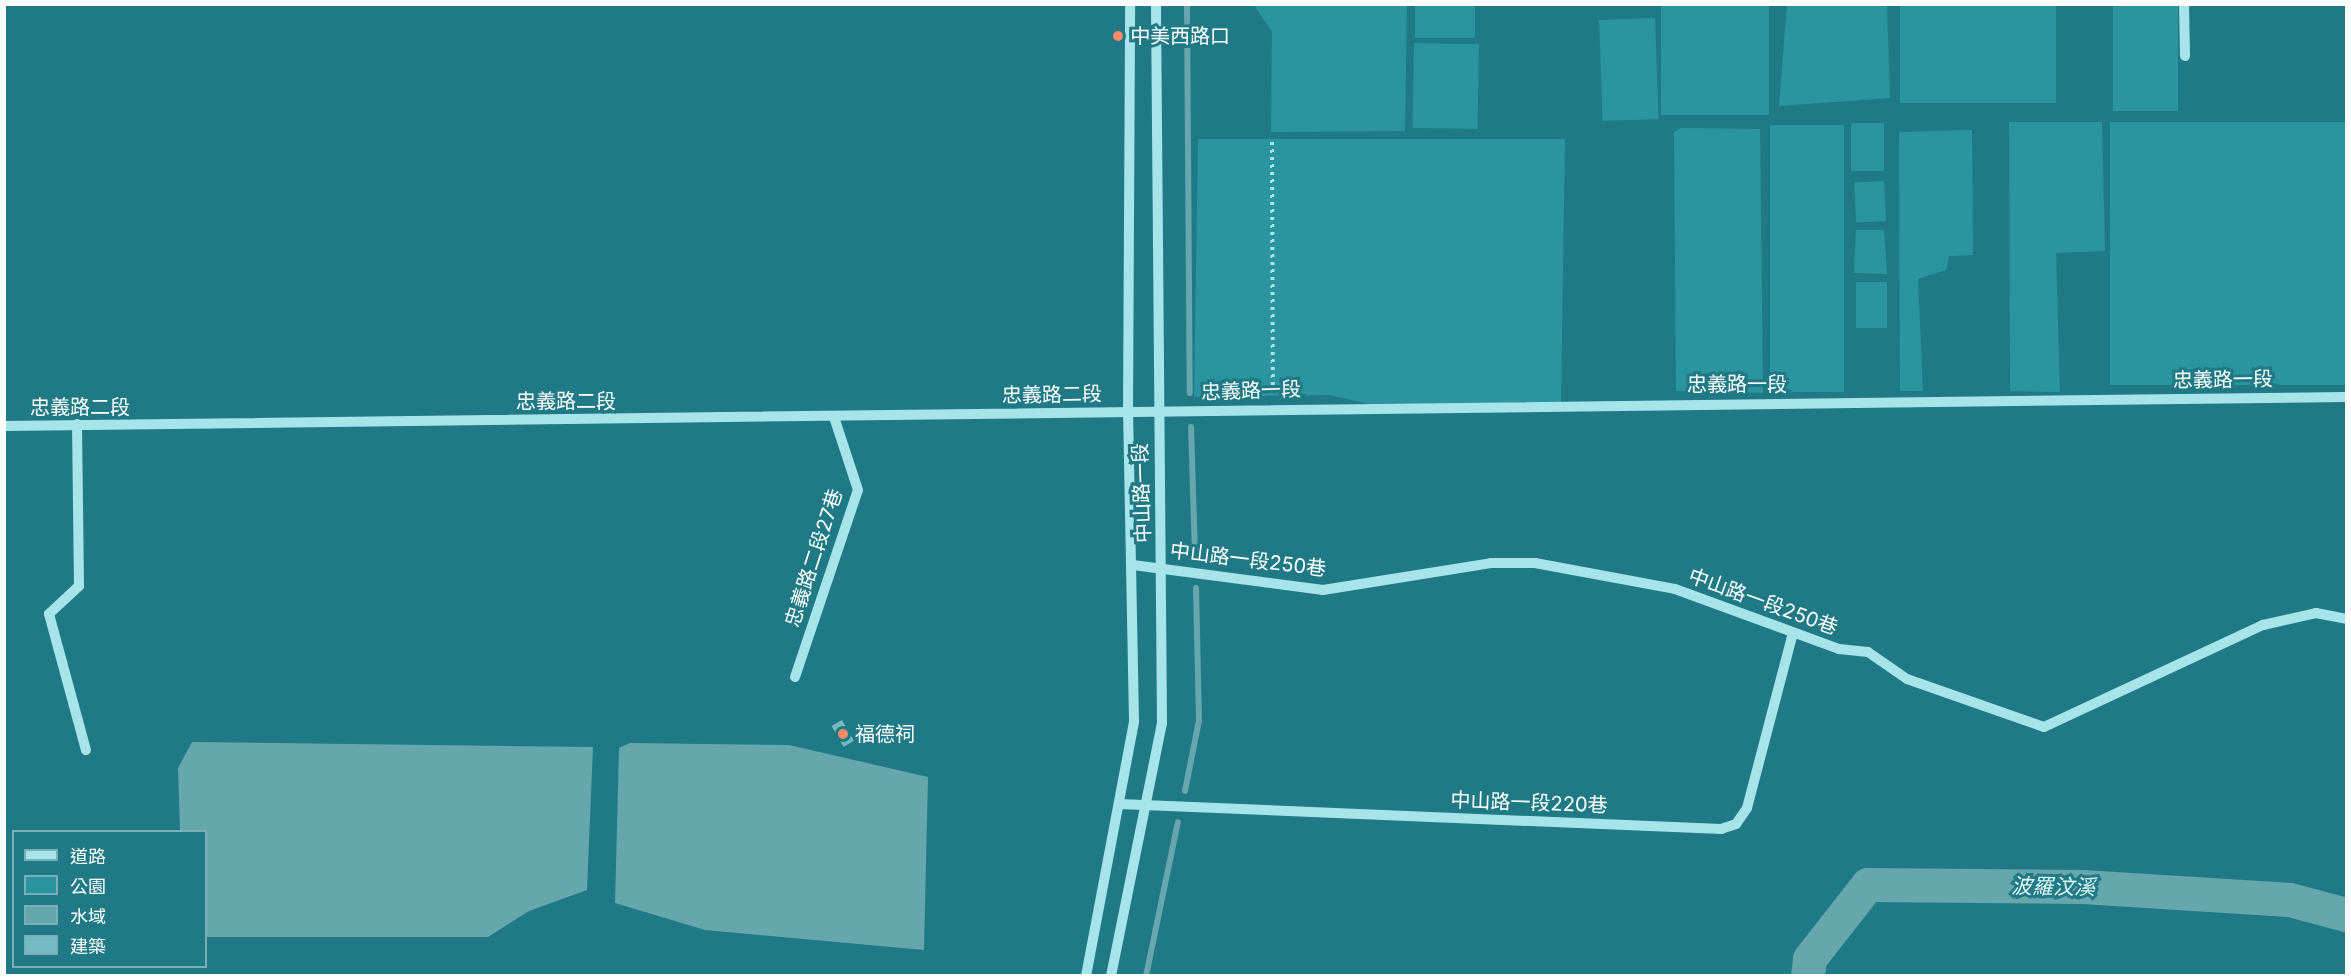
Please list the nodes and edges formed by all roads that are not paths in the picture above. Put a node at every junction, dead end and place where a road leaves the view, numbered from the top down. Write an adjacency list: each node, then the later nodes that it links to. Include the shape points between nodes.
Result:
1 (1130, 4): 7 (street, 中山路一段)
2 (1156, 4): 6 (street, 中山路一段)
3 (2184, 4): 4 (street)
4 (2185, 57)
5 (2346, 397): 6 (street, 忠義路一段)
6 (1158, 411): 7 (street, 忠義路一段); 12 (street, 中山路一段)
7 (1128, 412): 8 (street, 忠義路二段); 11 (street, 中山路一段)
8 (834, 417): 9 (street, 忠義路二段); 15 (street, 忠義路二段27巷, via 858,490)
9 (77, 424): 10 (street, 忠義路二段); 16 (street, via 79,586 49,614)
10 (4, 426)
11 (1133, 565): 12 (street, 中山路一段250巷); 17 (street, 中山路一段, via 1134,721)
12 (1162, 567): 14 (street, 中山路一段250巷, via 1323,590 1491,563 1535,563 1675,589); 18 (street, 中山路一段, via 1162,723)
13 (2346, 619): 14 (street, 中山路一段250巷, via 2316,613 2263,625 2044,726 1907,680 1868,652)
14 (1793, 633): 18 (street, 中山路一段220巷, via 1747,808 1736,824 1721,829)
15 (795, 677)
16 (86, 750)
17 (1119, 804): 18 (street, 中山路一段220巷); 19 (street, 中山路一段)
18 (1150, 805): 20 (street, 中山路一段)
19 (1086, 975)
20 (1111, 975)

